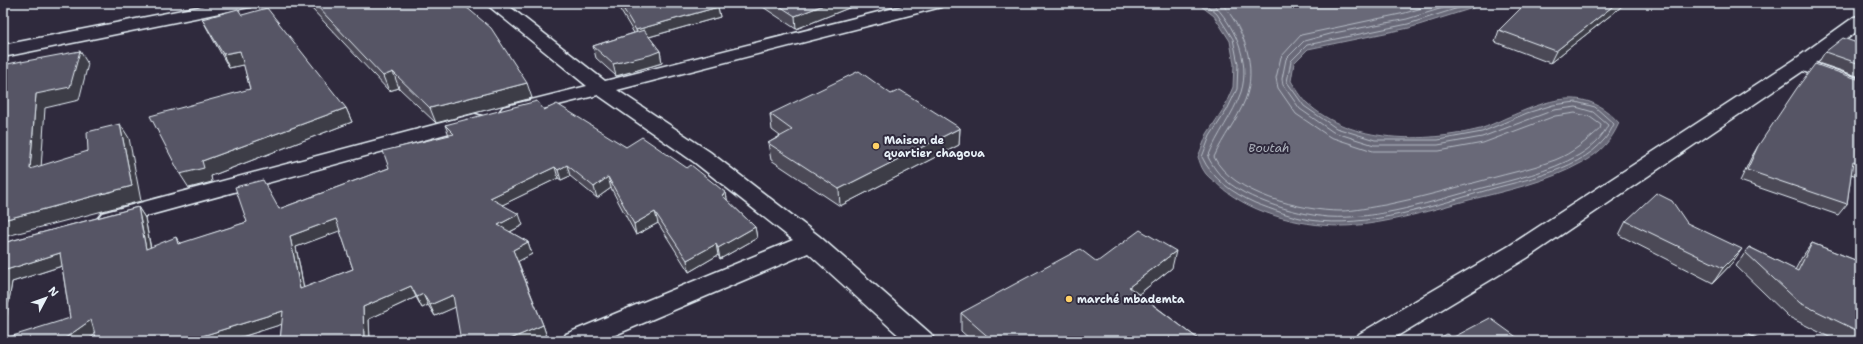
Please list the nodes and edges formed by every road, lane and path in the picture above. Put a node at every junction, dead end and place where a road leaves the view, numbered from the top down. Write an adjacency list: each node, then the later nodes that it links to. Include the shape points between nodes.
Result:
1 (244, 3): 5 (street)
2 (494, 3): 8 (street)
3 (935, 3): 8 (street)
4 (1860, 21): 6 (street)
5 (3, 51)
6 (1800, 64): 7 (street); 13 (street, via 1518,252)
7 (1860, 86)
8 (601, 87): 9 (street); 10 (street, via 702,158)
9 (87, 224)
10 (811, 242): 11 (street); 12 (street)
11 (575, 341)
12 (922, 341)
13 (1368, 341)

